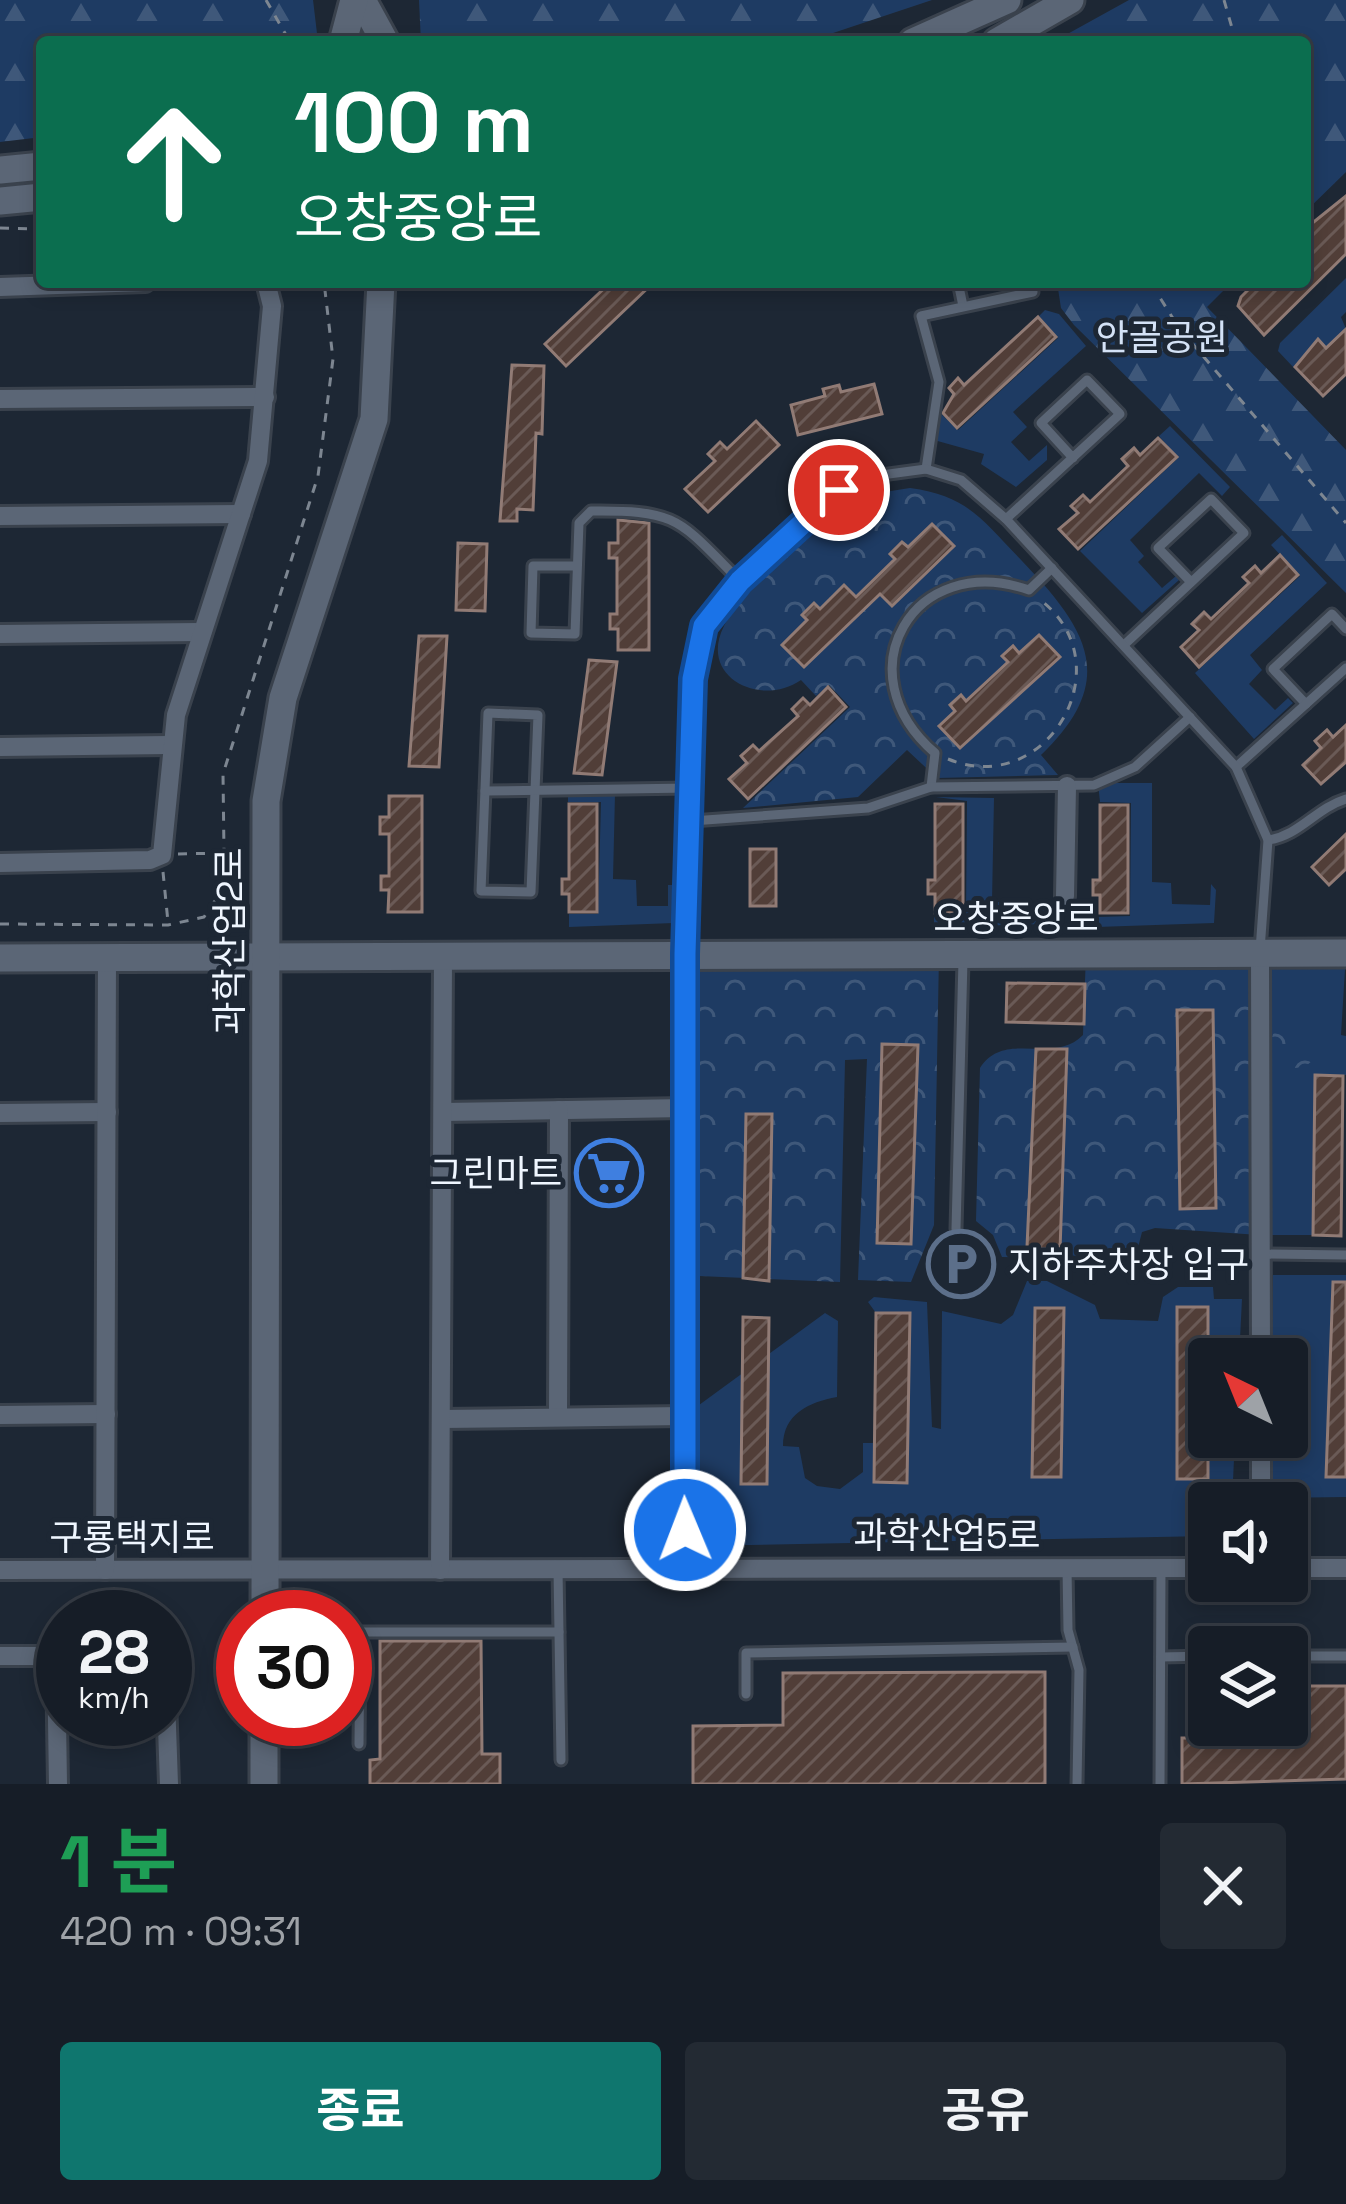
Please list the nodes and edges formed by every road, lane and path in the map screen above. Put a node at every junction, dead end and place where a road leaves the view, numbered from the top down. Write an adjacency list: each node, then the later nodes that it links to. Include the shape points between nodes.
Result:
1 (266, 0): 6 (path)
2 (358, 0): 7 (street); 8 (street); 9 (street)
3 (1006, 0): 10 (street)
4 (1070, 0): 11 (street)
5 (1224, 0): 12 (path)
6 (287, 36)
7 (345, 36)
8 (360, 36)
9 (381, 36)
10 (926, 36)
11 (1007, 36)
12 (1233, 36)
13 (36, 167): 14 (street)
14 (0, 170)
15 (36, 198): 16 (street)
16 (0, 201)
17 (0, 228): 18 (path)
18 (36, 229)
19 (36, 285): 20 (street)
20 (0, 286)
21 (268, 288): 28 (street)
22 (325, 288): 60 (path, via 334,359 318,476 223,774)
23 (381, 288): 70 (street, 과학산업2로, via 374,418 271,745)
24 (959, 288): 27 (lane)
25 (1032, 288): 27 (lane)
26 (1158, 288): 35 (path, via 1179,328)
27 (963, 305): 31 (lane, via 921,316 939,382)
28 (265, 397): 29 (street); 32 (street, via 258,461)
29 (0, 399)
30 (1072, 458): 30 (lane, via 1120,414 1087,380 1041,422); 34 (lane)
31 (926, 470): 34 (lane, via 961,480); 38 (lane, via 839,490)
32 (241, 514): 33 (street); 42 (street)
33 (0, 516)
34 (1006, 519): 37 (lane)
35 (1346, 523)
36 (575, 566): 36 (lane, via 575,634 531,633 533,566); 38 (lane, via 579,523 591,511 655,511 681,522)
37 (1052, 568): 40 (lane); 44 (lane)
38 (740, 581): 54 (lane, via 704,626 693,679)
39 (1191, 582): 39 (lane, via 1244,533 1211,499 1158,548); 44 (lane)
40 (1029, 590): 50 (lane, via 1001,581 959,584 921,604 903,627 891,682 898,710); 50 (path, via 1052,608 1078,662 1066,720 1022,760 962,765)
41 (1346, 629): 46 (lane, via 1332,614 1274,669)
42 (200, 632): 43 (street); 48 (street)
43 (0, 634)
44 (1124, 645): 47 (lane)
45 (1346, 668): 46 (lane)
46 (1306, 704): 51 (lane)
47 (1190, 717): 51 (lane); 52 (lane, via 1135,767 1094,785)
48 (169, 746): 49 (street); 61 (street)
49 (0, 747)
50 (935, 753): 53 (lane)
51 (1237, 767): 59 (lane)
52 (1067, 786): 53 (lane); 63 (street)
53 (931, 787): 58 (lane, via 868,808)
54 (690, 788): 56 (lane); 58 (lane)
55 (485, 791): 56 (lane); 56 (lane, via 488,713 538,715); 56 (lane, via 482,890 532,892)
56 (536, 793)
57 (1346, 799): 59 (lane, via 1322,806 1284,838)
58 (692, 821): 67 (lane)
59 (1268, 839): 69 (lane)
60 (224, 853): 61 (path); 65 (path, via 219,895 204,917)
61 (162, 855): 62 (street); 65 (path)
62 (0, 862)
63 (1065, 896)
64 (0, 924): 65 (path)
65 (168, 925)
66 (1346, 953): 69 (street, 오창중앙로)
67 (685, 954): 68 (street, 오창중앙로); 73 (street, 오창중앙로); 74 (street)
68 (963, 954): 69 (street, 오창중앙로); 79 (lane)
69 (1260, 954): 80 (street)
70 (264, 956): 71 (street, 오창중앙로); 73 (street, 오창중앙로); 97 (street, 과학산업2로)
71 (107, 957): 72 (street, 오창중앙로); 76 (street)
72 (0, 958)
73 (443, 958): 77 (street)
74 (685, 1108): 75 (street); 85 (street)
75 (559, 1110): 77 (street); 86 (street)
76 (107, 1112): 78 (street); 84 (street)
77 (442, 1112): 87 (street)
78 (0, 1113)
79 (956, 1229)
80 (1260, 1254): 81 (lane); 82 (street)
81 (1346, 1255)
82 (1261, 1338)
83 (0, 1414): 84 (street)
84 (106, 1414): 96 (street)
85 (684, 1416): 86 (street); 88 (street)
86 (558, 1417): 87 (street)
87 (442, 1418): 98 (street)
88 (686, 1568): 89 (street, 과학산업5로); 94 (street, 과학산업5로)
89 (1066, 1568): 90 (street, 과학산업5로); 102 (lane)
90 (1161, 1568): 91 (street, 과학산업5로); 108 (lane)
91 (1188, 1568)
92 (1308, 1568): 93 (street)
93 (1346, 1568)
94 (558, 1569): 98 (street, 과학산업5로); 101 (lane)
95 (0, 1570): 96 (street, 구룡택지로)
96 (105, 1570): 97 (street, 구룡택지로)
97 (265, 1570): 98 (street, 과학산업5로); 99 (street, 과학산업2로)
98 (440, 1570)
99 (265, 1590)
100 (372, 1632): 101 (lane)
101 (559, 1632): 113 (lane)
102 (1073, 1647): 109 (lane, via 746,1653); 117 (lane)
103 (0, 1656): 104 (street)
104 (36, 1656)
105 (1188, 1656): 108 (lane)
106 (1308, 1656): 107 (lane)
107 (1346, 1656)
108 (1161, 1657): 118 (lane)
109 (746, 1694)
110 (59, 1746): 114 (street)
111 (168, 1746): 115 (street)
112 (264, 1746): 116 (street)
113 (561, 1760)
114 (58, 1784)
115 (169, 1784)
116 (264, 1784)
117 (1077, 1784)
118 (1160, 1784)

